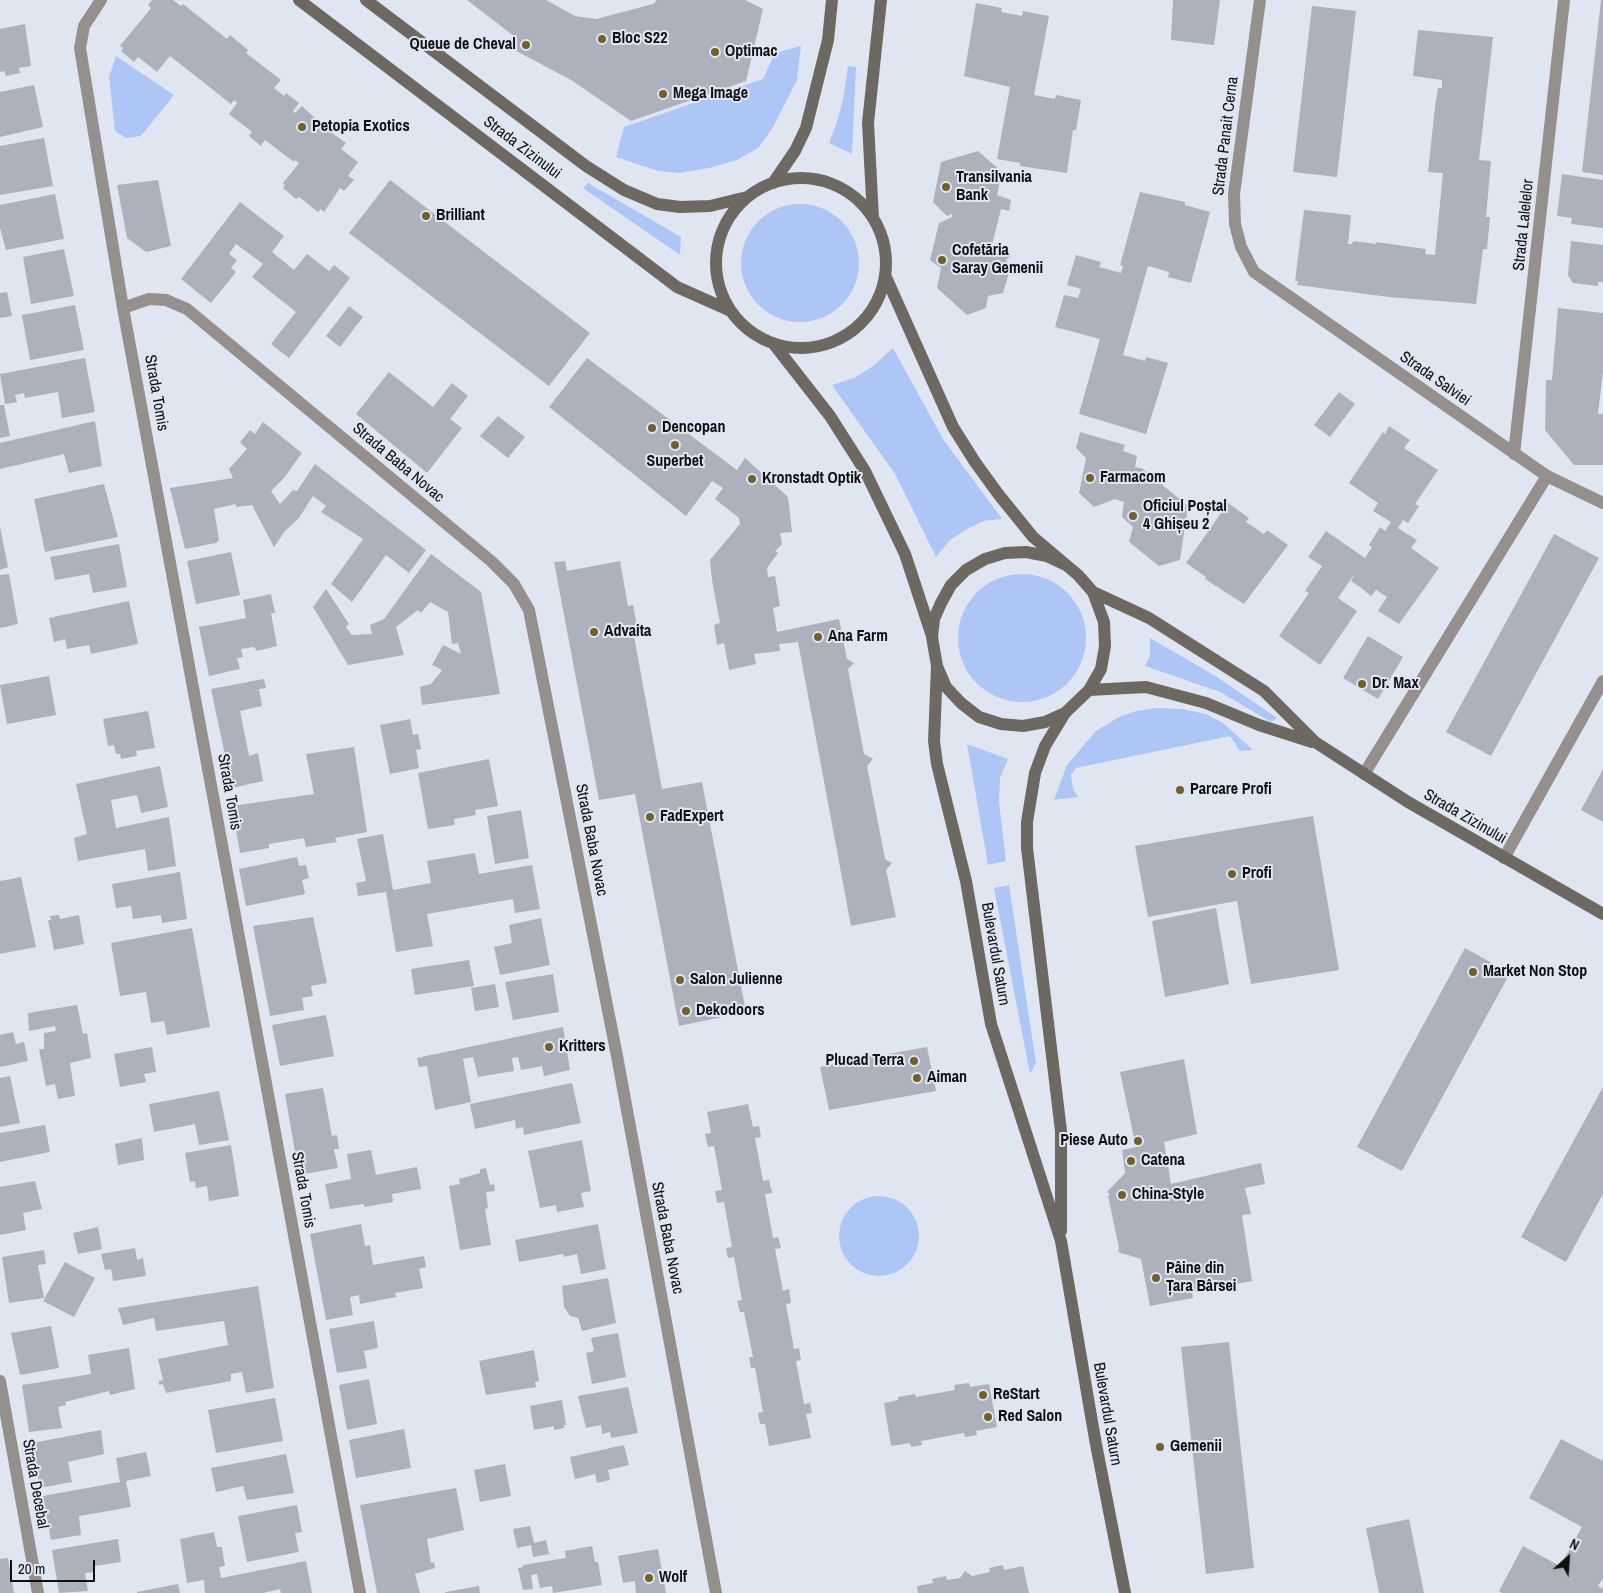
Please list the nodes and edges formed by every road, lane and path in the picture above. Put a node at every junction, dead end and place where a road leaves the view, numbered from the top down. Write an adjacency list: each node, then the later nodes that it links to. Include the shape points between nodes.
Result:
1 (101, 0): 13 (street, Strada Tomis, via 84,26 80,48)
2 (299, 0): 14 (main road, Strada Zizinului, via 677,287)
3 (366, 0): 9 (main road, Strada Zizinului, via 586,166 624,190 657,204 680,207 710,206)
4 (832, 0): 8 (main road, via 828,40 806,128 795,152)
5 (881, 0): 10 (main road, via 868,123)
6 (1260, 0): 11 (street, Strada Panait Cerna, via 1234,194 1235,224 1241,247)
7 (1564, 0): 16 (street, Strada Lalelelor)
8 (773, 183): 9 (main road); 10 (main road, via 796,178 818,180 858,200)
9 (747, 197): 14 (main road, via 727,221 717,251 718,282)
10 (873, 218): 12 (main road, via 884,245)
11 (1254, 272): 16 (street, Strada Salviei)
12 (885, 275): 15 (main road, via 875,306 865,320 838,339 806,348); 19 (main road, via 953,427 966,448 998,495 1028,530)
13 (123, 308): 33 (street, Strada Tomis); 34 (street, Strada Baba Novac, via 149,299 166,300 186,309 491,561 514,584 529,610 617,1056)
14 (731, 311): 15 (main road, via 743,325)
15 (773, 343): 21 (main road, via 830,416 865,471 905,554)
16 (1514, 454): 17 (street, Strada Salviei)
17 (1546, 476): 18 (street, Strada Salviei); 27 (street)
18 (1603, 503)
19 (1066, 565): 20 (main road); 21 (main road, via 1047,556 1026,552 1005,553 985,559 966,570 952,585 934,619)
20 (1093, 592): 24 (main road, via 1104,622 1105,646 1101,669); 26 (main road, Strada Zizinului, via 1149,618 1264,691)
21 (932, 637): 22 (main road)
22 (937, 666): 25 (main road, via 946,687 979,716 1001,724 1023,726 1045,722); 30 (main road, Bulevardul Saturn, via 934,741 937,764 966,881 991,1024)
23 (1603, 681): 28 (street)
24 (1090, 690): 25 (main road); 26 (main road, Strada Zizinului, via 1146,687 1206,703 1259,726)
25 (1065, 713): 30 (main road, Bulevardul Saturn, via 1045,746 1035,773 1027,848 1062,1131)
26 (1315, 742): 27 (main road, Strada Zizinului)
27 (1364, 774): 28 (main road, Strada Zizinului)
28 (1504, 858): 29 (main road, Strada Zizinului)
29 (1603, 914)
30 (1061, 1241): 35 (main road, Bulevardul Saturn)
31 (0, 1381): 32 (street, Strada Decebal)
32 (38, 1593)
33 (360, 1593)
34 (716, 1593)
35 (1125, 1593)

